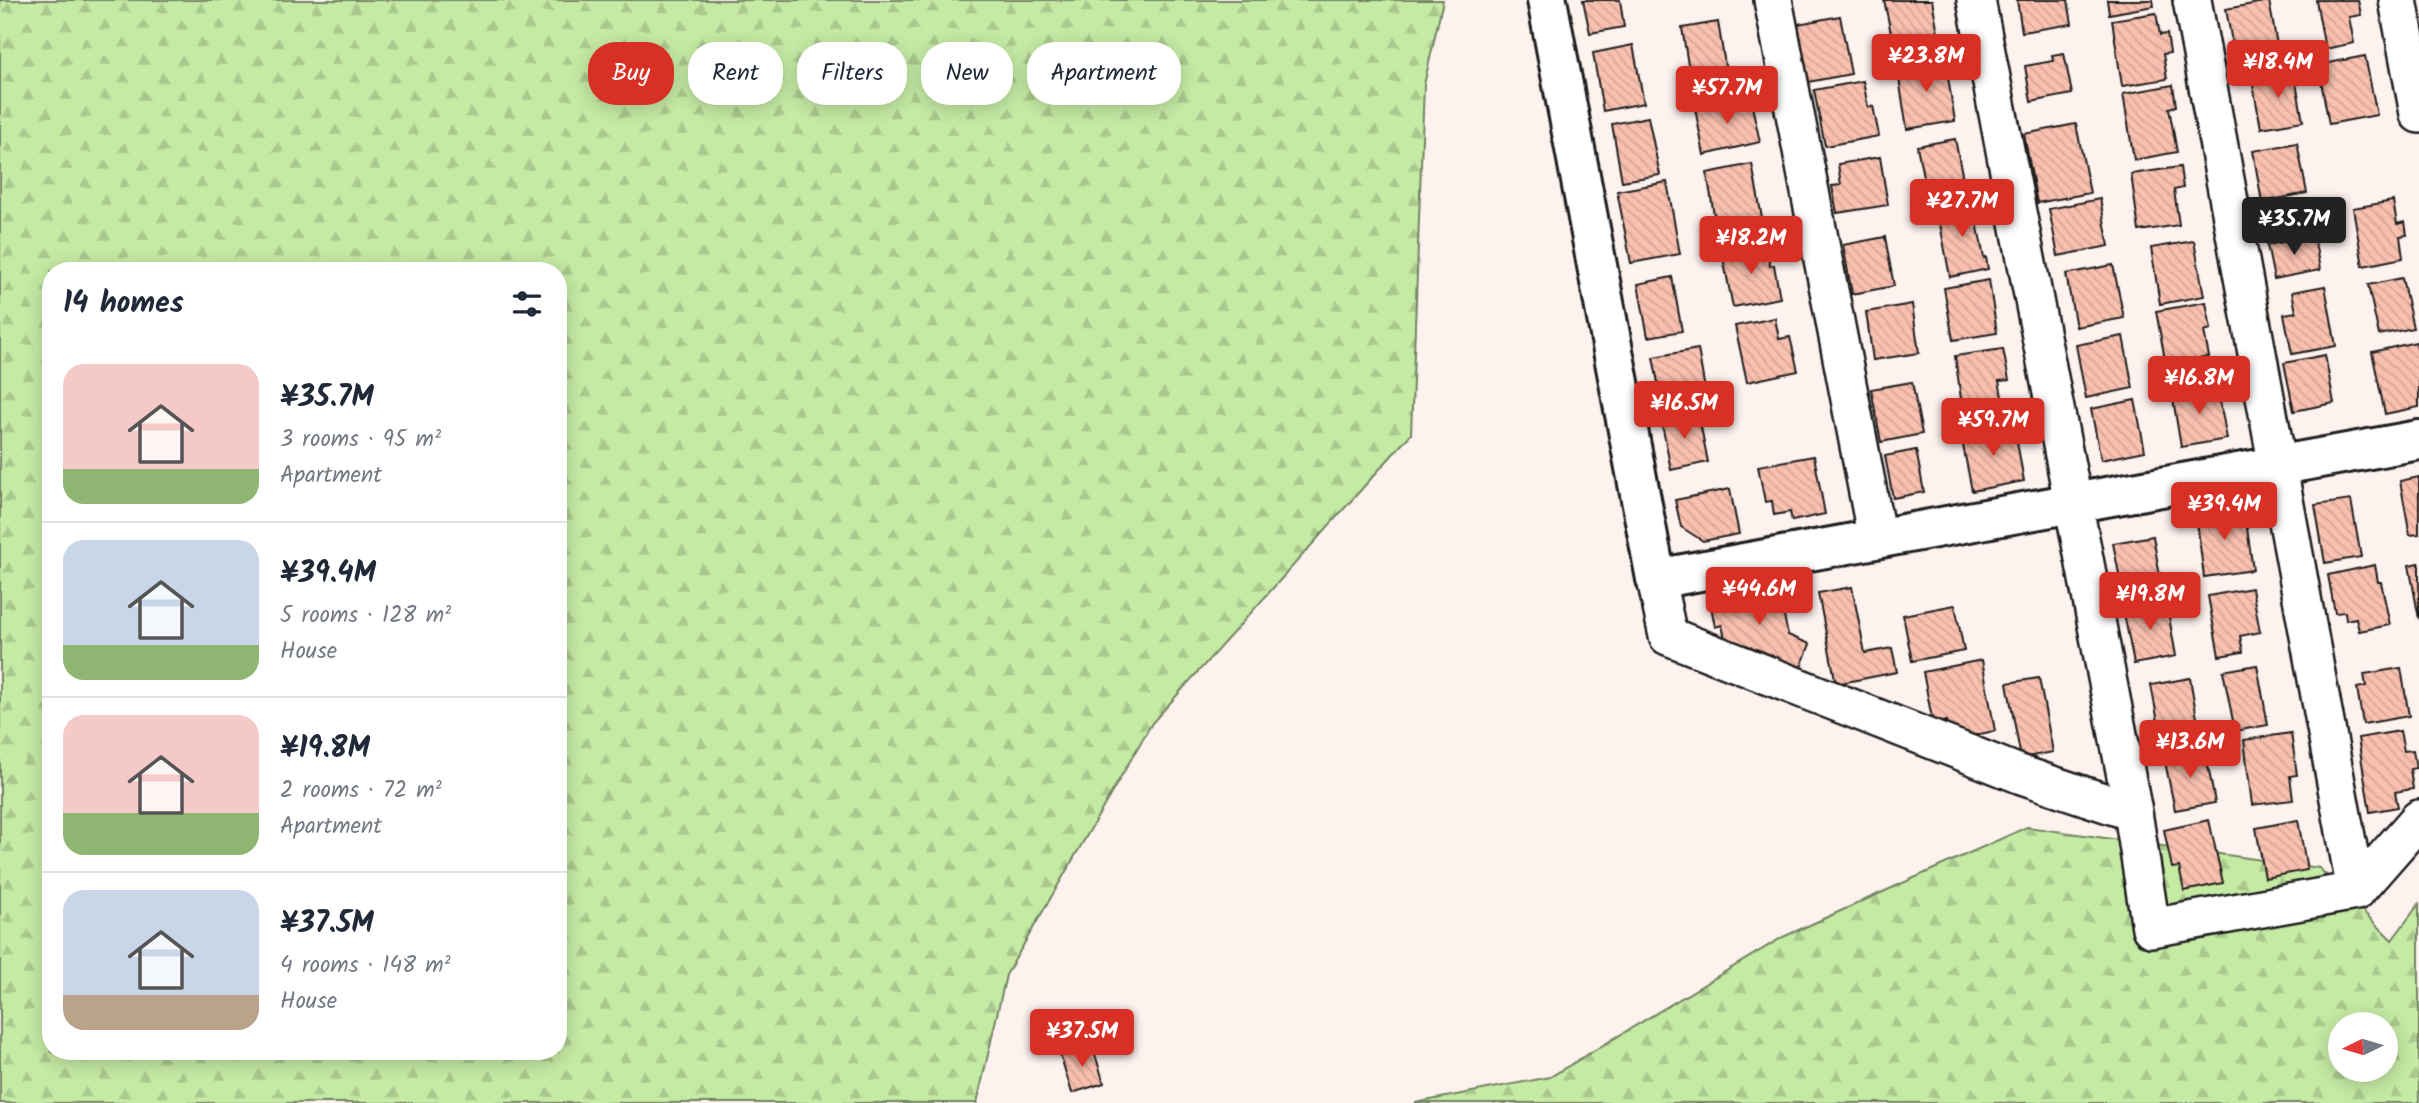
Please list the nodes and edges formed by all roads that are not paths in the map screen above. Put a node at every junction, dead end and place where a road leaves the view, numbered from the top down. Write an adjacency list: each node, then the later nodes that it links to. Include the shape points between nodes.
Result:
1 (1547, 0): 11 (street)
2 (1773, 0): 10 (street)
3 (1976, 0): 9 (street)
4 (2192, 0): 8 (street)
5 (2398, 0): 6 (street)
6 (2419, 114)
7 (2419, 440): 8 (street)
8 (2278, 466): 9 (street); 14 (street)
9 (2073, 503): 10 (street); 12 (street)
10 (1877, 539): 11 (street)
11 (1656, 579): 12 (street, via 1668,636 2022,775)
12 (2133, 812): 14 (street, via 2151,928)
13 (2419, 819): 14 (street)
14 (2356, 891)

